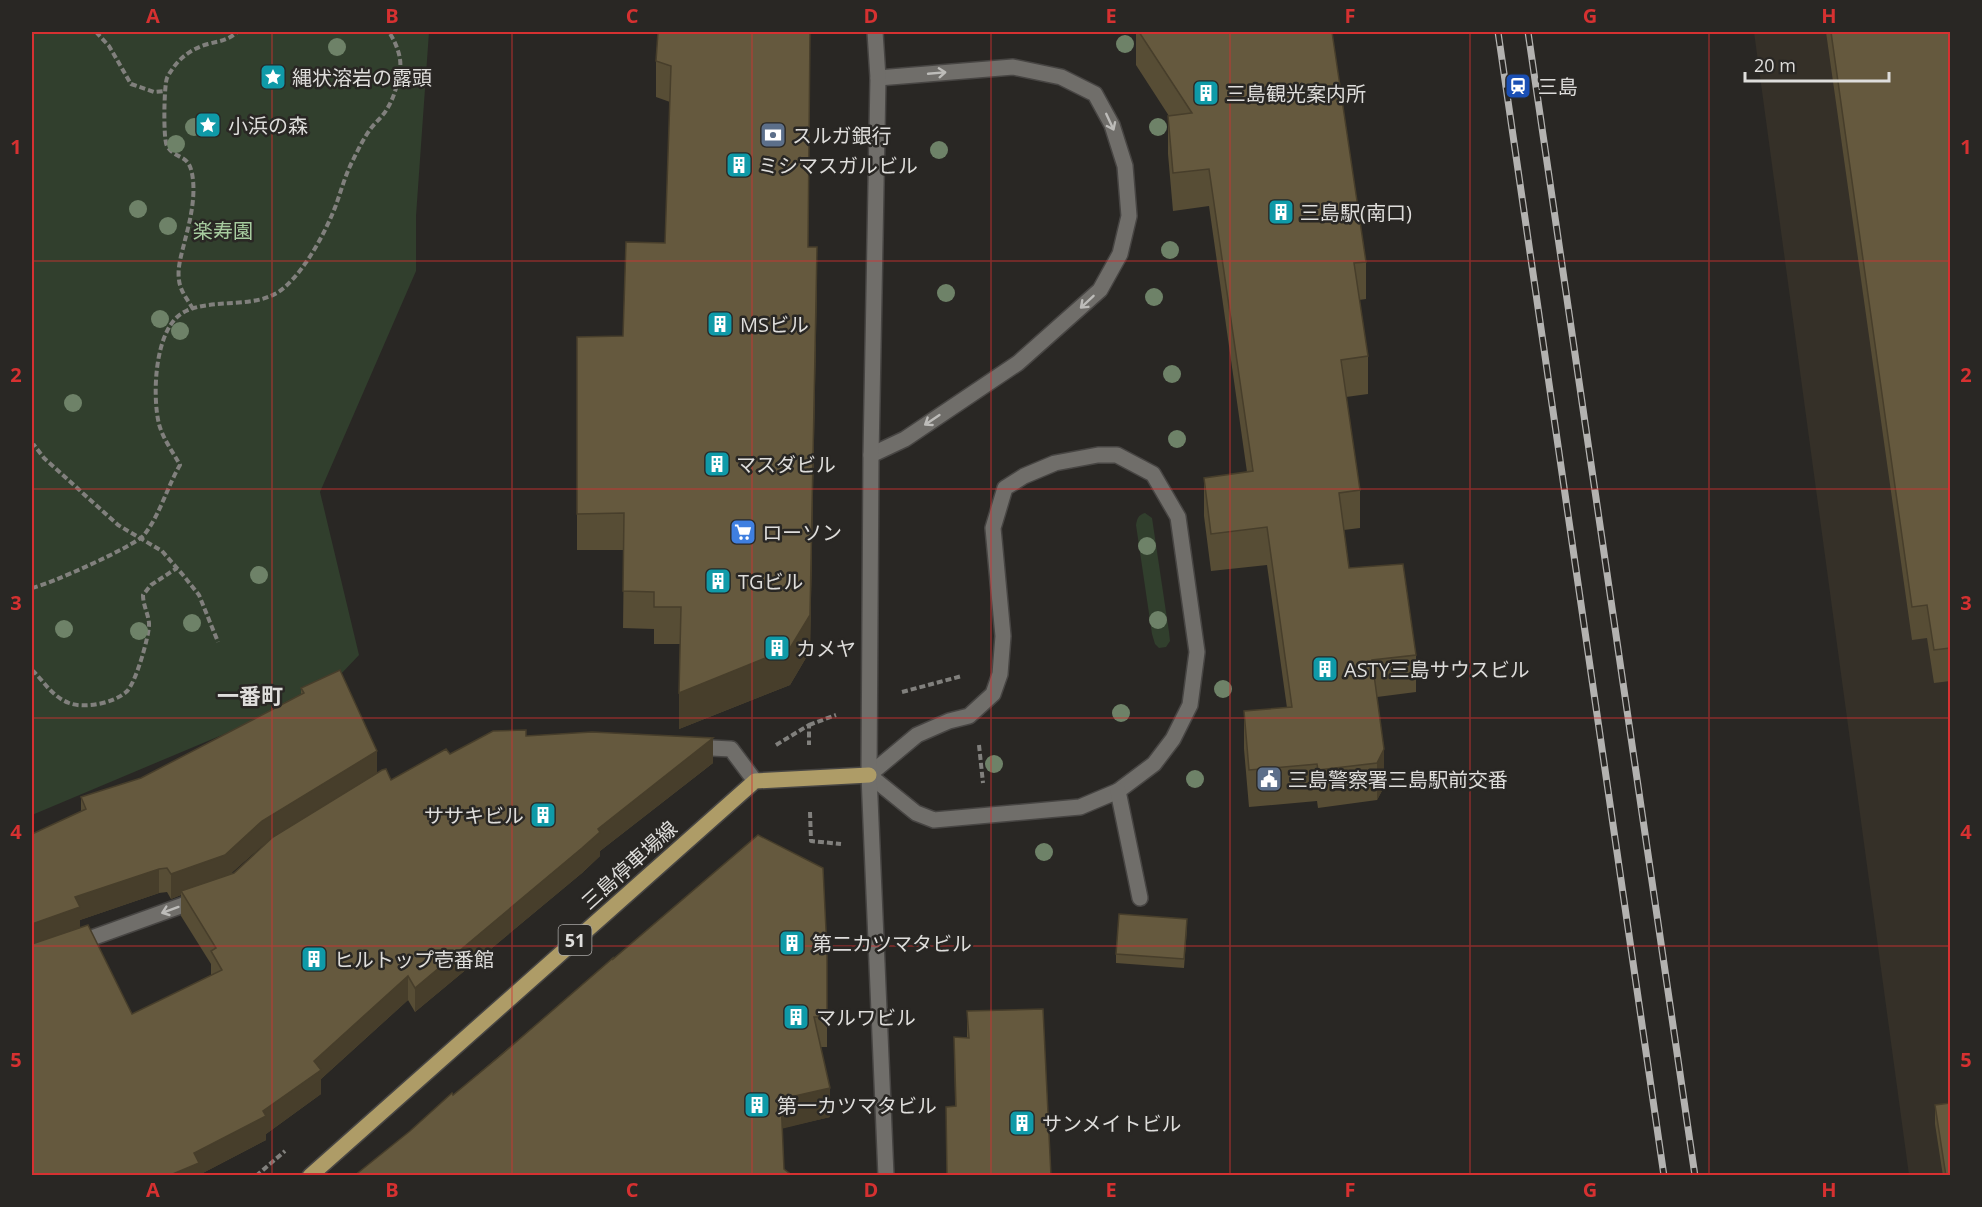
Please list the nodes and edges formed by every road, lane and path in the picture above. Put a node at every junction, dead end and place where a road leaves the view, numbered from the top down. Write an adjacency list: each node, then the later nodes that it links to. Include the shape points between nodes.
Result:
1 (96, 32): 6 (path, via 131,84 154,92)
2 (237, 32): 6 (path, via 224,41 188,52 168,77)
3 (389, 32): 7 (path, via 400,60 396,89 387,110 362,143 325,229 299,271 287,286 265,298)
4 (875, 32): 5 (street)
5 (879, 78): 9 (street); 9 (street, one-way to 9, via 1013,67 1061,77 1095,94 1112,125 1125,166 1129,216 1120,254 1100,290 1018,363 905,439)
6 (164, 91): 7 (path, via 164,140 171,151 190,164 193,181 178,270 182,292)
7 (193, 309): 10 (path, via 178,316 160,353 155,379 159,426 180,465)
8 (32, 448): 10 (path, via 118,525)
9 (871, 454): 16 (street)
10 (141, 539): 11 (path, via 162,551); 12 (path)
11 (177, 567): 13 (path, via 199,595); 14 (path, via 151,585 143,596 148,635 132,686 125,694 100,704 78,706 44,686)
12 (32, 588)
13 (218, 642)
14 (32, 670)
15 (672, 746): 17 (street, via 731,749)
16 (869, 775): 17 (main road); 18 (street, via 916,813 934,820 1080,807); 18 (street, via 917,735 969,717 993,694 1000,674 1003,636 993,528 1005,488 1055,463 1117,455 1153,474 1178,517 1197,652 1190,705 1173,739 1154,764); 23 (street)
17 (755, 781): 22 (main road, 三島停車場線 / 51)
18 (1118, 791): 20 (street)
19 (219, 892): 21 (street, one-way to 21)
20 (1140, 898)
21 (65, 947)
22 (310, 1176)
23 (886, 1176)

